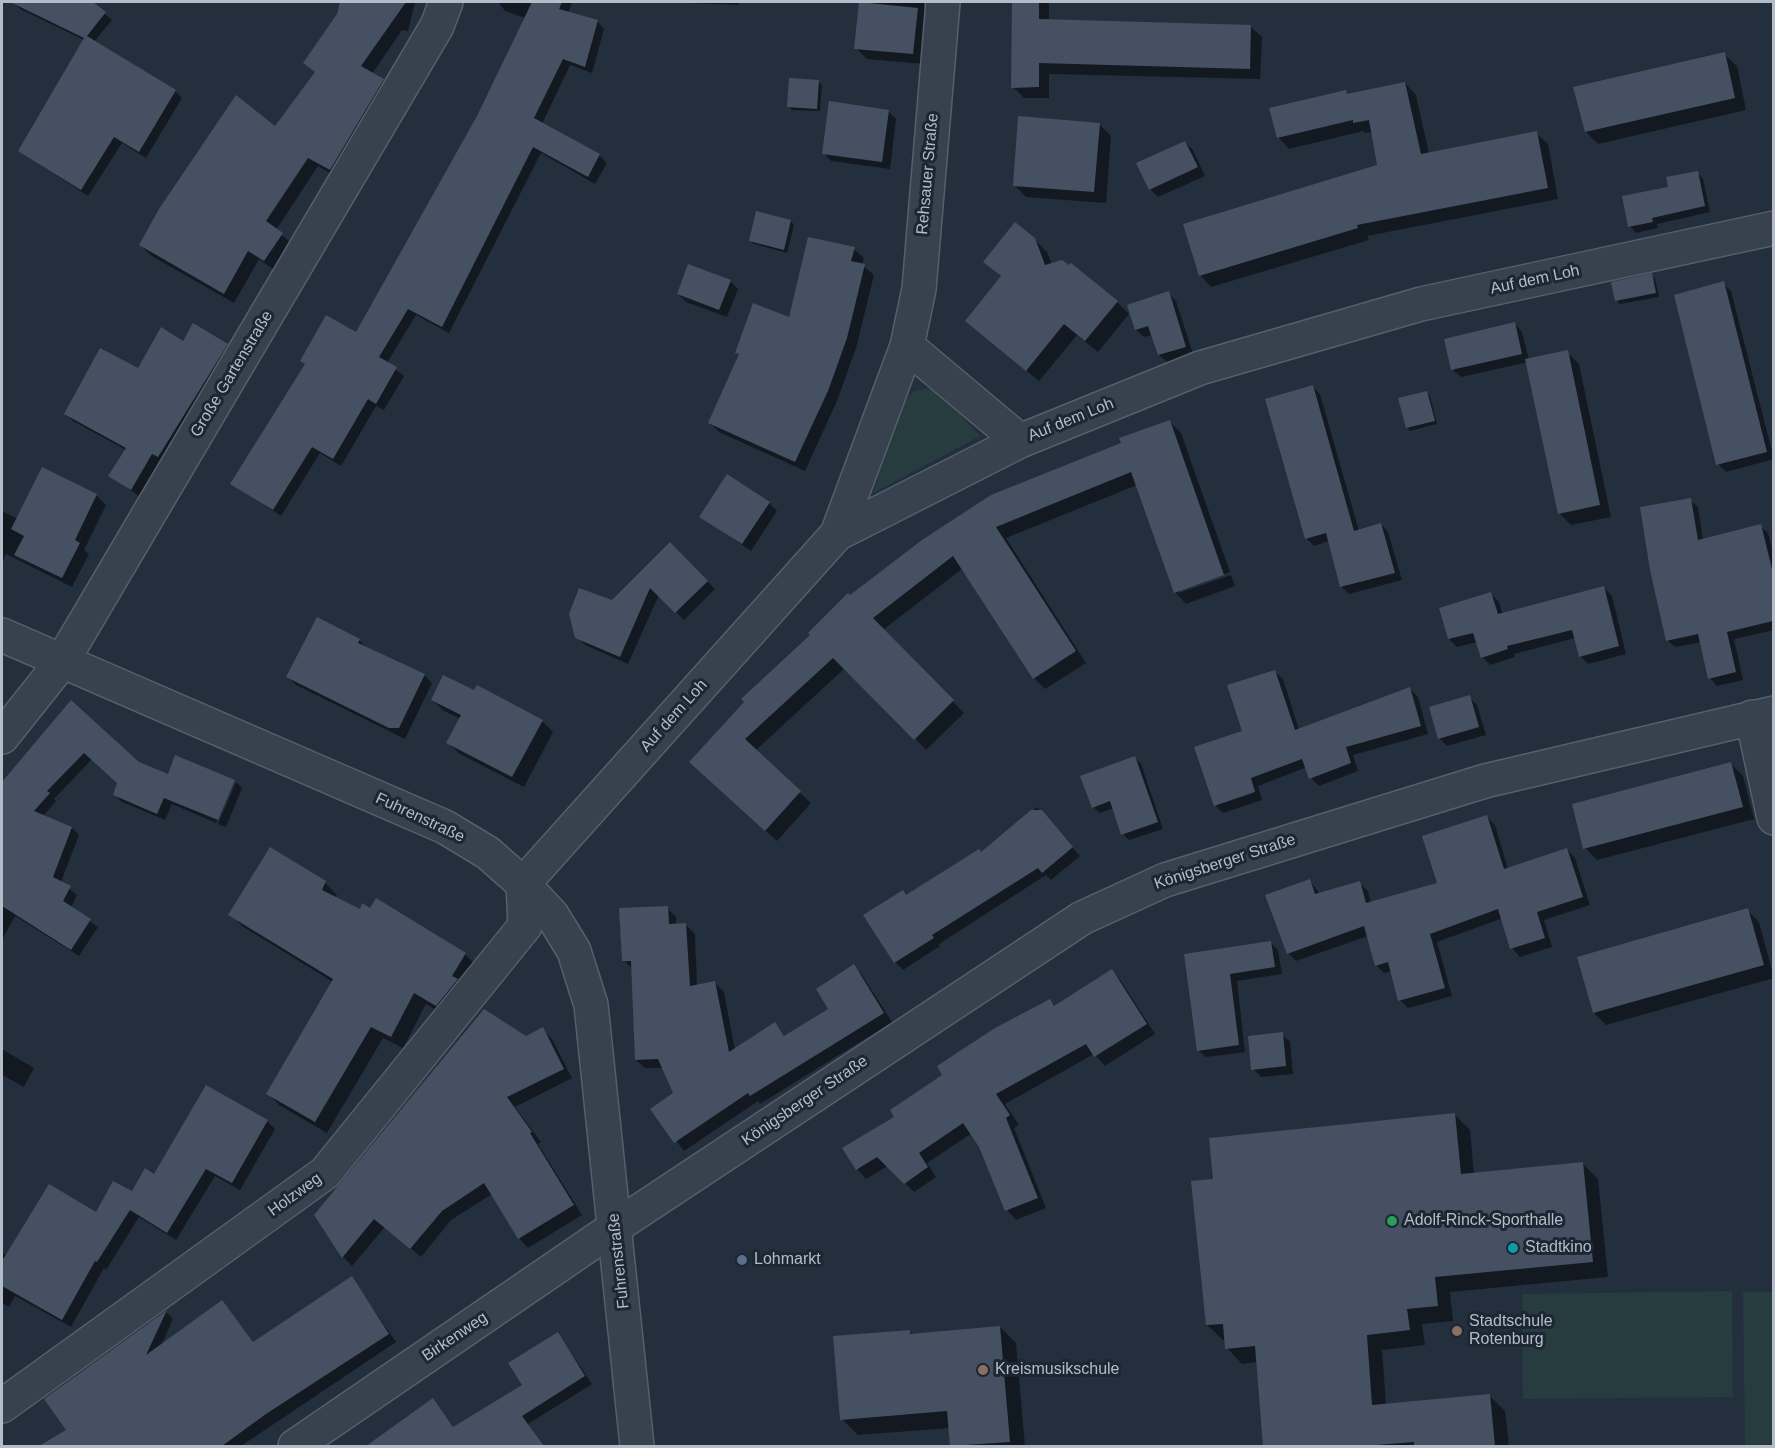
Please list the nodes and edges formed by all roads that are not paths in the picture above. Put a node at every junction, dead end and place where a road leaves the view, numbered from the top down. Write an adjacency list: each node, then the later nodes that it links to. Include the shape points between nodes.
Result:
1 (446, 2): 8 (street, Große Gartenstraße, via 438,26)
2 (943, 2): 4 (street, Rehsauer Straße, via 919,289)
3 (1773, 228): 5 (street, Auf dem Loh, via 1421,304 1200,368)
4 (907, 346): 5 (street); 6 (street, Rehsauer Straße)
5 (1020, 441): 6 (street, Auf dem Loh)
6 (837, 534): 12 (street, Auf dem Loh)
7 (2, 635): 8 (street, Fuhrenstraße)
8 (61, 663): 10 (street, Große Gartenstraße); 12 (street, Fuhrenstraße, via 445,827 488,853)
9 (1763, 715): 11 (street); 13 (street, Königsberger Straße, via 1485,781 1166,880 1082,918)
10 (2, 736)
11 (1773, 818)
12 (523, 884): 13 (street, Fuhrenstraße, via 552,915 574,951 586,985 596,1040); 14 (street, Holzweg, via 525,926 325,1173)
13 (615, 1227): 15 (street, Birkenweg); 16 (street, Fuhrenstraße)
14 (2, 1406)
15 (295, 1446)
16 (637, 1446)

